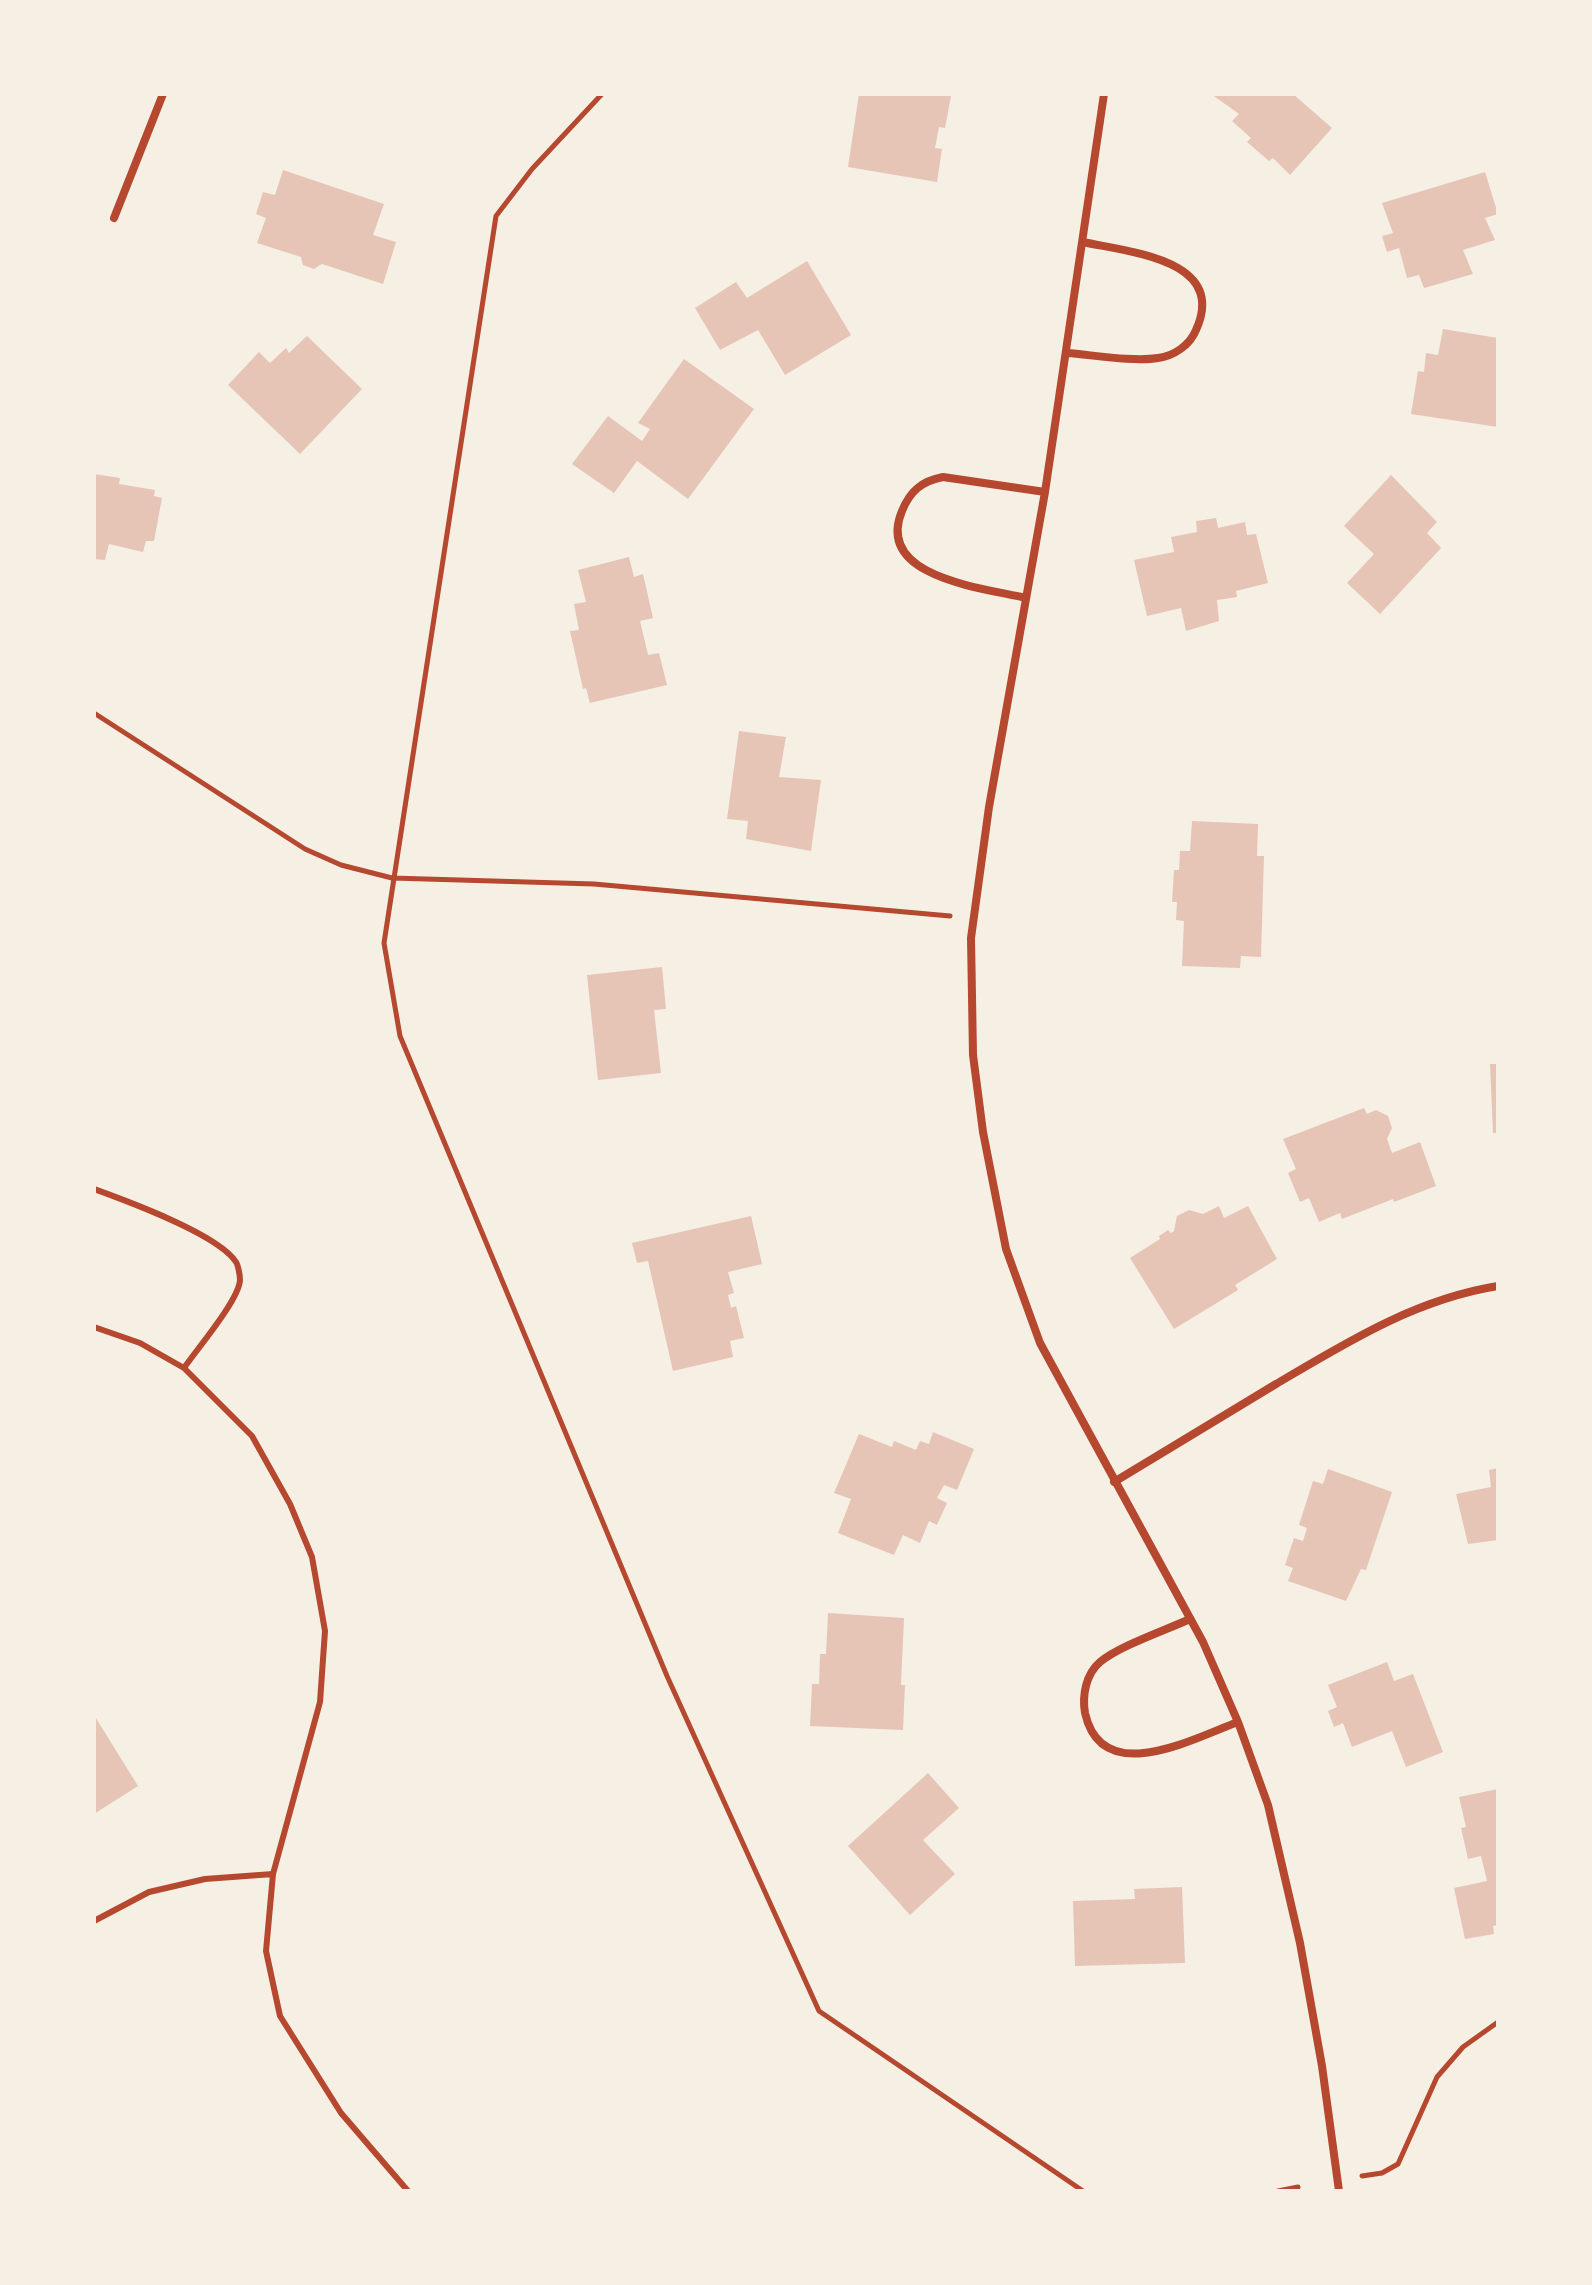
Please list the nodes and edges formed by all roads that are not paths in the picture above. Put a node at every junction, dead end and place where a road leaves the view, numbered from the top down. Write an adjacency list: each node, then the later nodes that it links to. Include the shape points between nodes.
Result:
1 (163, 94): 3 (street)
2 (1104, 94): 4 (street)
3 (114, 218)
4 (1083, 242): 5 (street); 5 (street, via 1180,267 1192,279 1202,307 1193,337 1173,354 1157,359)
5 (1067, 353): 6 (street)
6 (1045, 492): 7 (street); 7 (street, via 931,479 907,498 899,518 899,537 907,556 920,568)
7 (1026, 598): 12 (street, via 974,918 973,1055 1006,1249 1040,1343)
8 (94, 1189): 11 (lane, via 178,1223 237,1262 240,1280 235,1296)
9 (1498, 1286): 12 (street, via 1432,1304 1360,1334)
10 (94, 1328): 11 (lane, via 140,1343)
11 (184, 1368): 15 (lane, via 252,1436 290,1504 315,1572 325,1631 320,1702)
12 (1114, 1482): 13 (street)
13 (1190, 1619): 14 (street); 14 (street, via 1098,1663 1085,1687 1090,1728 1104,1745 1125,1754 1147,1754)
14 (1238, 1722): 18 (street, via 1268,1805 1300,1943)
15 (273, 1874): 16 (lane, via 205,1879 149,1892); 17 (lane, via 266,1951 280,2016 341,2113)
16 (94, 1921)
17 (408, 2191)
18 (1339, 2191)

